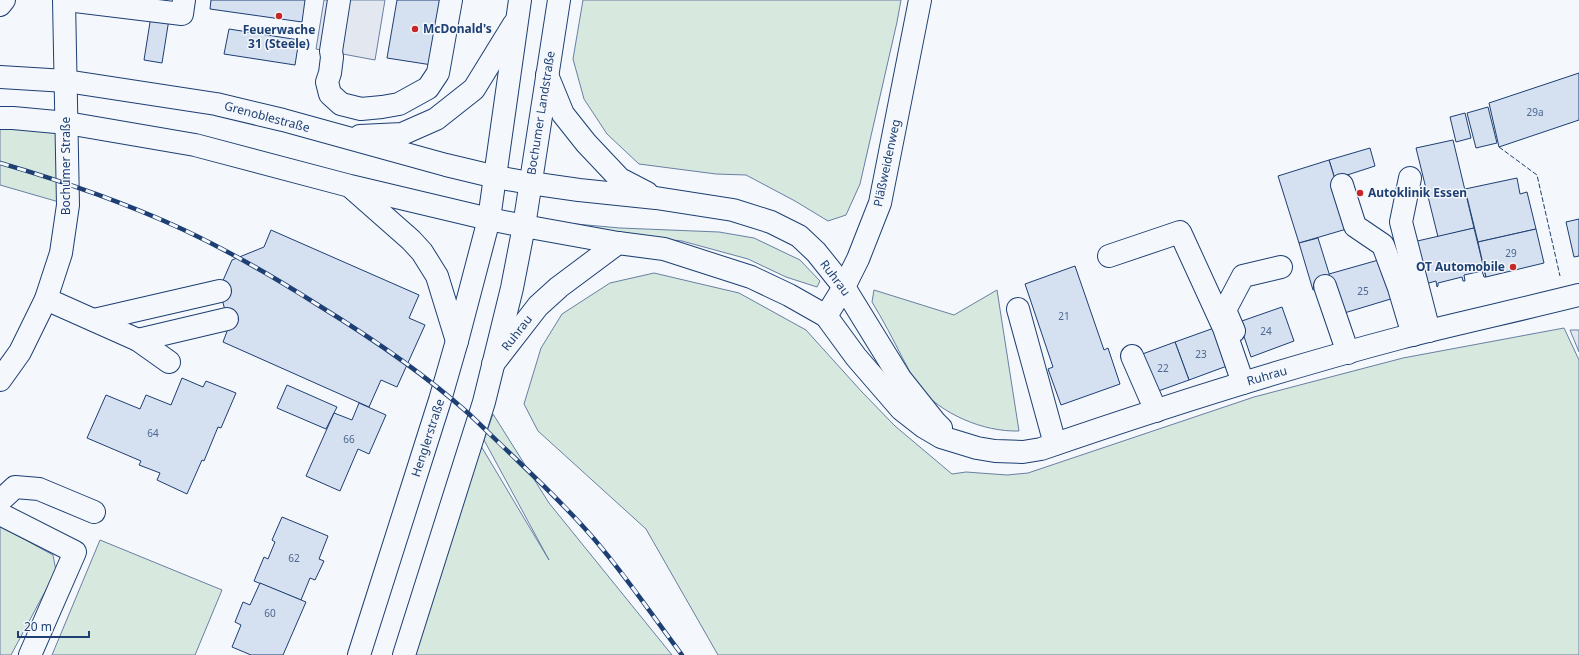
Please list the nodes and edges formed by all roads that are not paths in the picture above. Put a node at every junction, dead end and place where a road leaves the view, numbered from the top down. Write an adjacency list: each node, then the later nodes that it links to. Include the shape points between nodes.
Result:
1 (4, 0): 8 (main road)
2 (66, 0): 3 (main road, via 182,14); 12 (main road, Bochumer Straße)
3 (184, 0)
4 (339, 0): 5 (main road, via 327,82 330,94 341,104 361,109 399,104 428,88 438,73)
5 (450, 0)
6 (559, 0): 10 (main road, Bochumer Landstraße)
7 (920, 0): 28 (main road, Pläßweidenweg, via 880,203)
8 (0, 5)
9 (519, 9): 15 (main road, via 474,89 436,119 402,134); 16 (main road)
10 (547, 75): 18 (main road, Bochumer Landstraße); 21 (main road, Ruhrau, via 563,114 586,143 620,179)
11 (0, 77): 12 (main road, Grenoblestraße)
12 (66, 81): 14 (main road, Bochumer Straße); 15 (main road, Grenoblestraße, via 216,104 283,120)
13 (0, 118): 14 (main road)
14 (67, 123): 20 (main road, via 195,145); 31 (main road, Bochumer Straße, via 68,205 61,253)
15 (338, 137): 16 (main road, Grenoblestraße)
16 (496, 177): 18 (main road, Grenoblestraße); 22 (main road)
17 (1410, 178): 36 (main road, via 1401,222)
18 (530, 183): 21 (main road, Ruhrau); 23 (main road, Bochumer Landstraße)
19 (1342, 185): 36 (main road, via 1355,226 1383,245 1399,288)
20 (350, 186): 22 (main road); 38 (main road, via 422,252 437,276)
21 (656, 198): 28 (main road, Ruhrau, via 733,210 771,222 799,236 816,252)
22 (489, 219): 23 (main road); 38 (main road, Henglerstraße)
23 (524, 226): 24 (main road, Ruhrau); 42 (main road)
24 (618, 243): 33 (main road, Ruhrau, via 664,250 751,277); 42 (main road, Ruhrau, via 538,306)
25 (1109, 256): 44 (main road, via 1180,232)
26 (1281, 267): 44 (main road, via 1243,276 1225,310)
27 (1325, 286): 39 (main road)
28 (844, 287): 33 (main road, Pläßweidenweg); 46 (main road, Ruhrau, via 900,378 935,422)
29 (220, 292): 35 (main road)
30 (1579, 295): 36 (main road, Ruhrau)
31 (46, 299): 35 (main road); 43 (main road, Bochumer Straße, via 20,352)
32 (1018, 309): 47 (main road)
33 (826, 316): 46 (main road, Ruhrau, via 856,357 901,409 941,437)
34 (227, 319): 37 (main road)
35 (94, 320): 37 (main road)
36 (1421, 333): 39 (main road, Ruhrau)
37 (138, 340): 41 (main road)
38 (457, 341): 52 (main road, Henglerstraße)
39 (1348, 353): 44 (main road, Ruhrau)
40 (1132, 356): 45 (main road)
41 (169, 362)
42 (493, 364): 53 (main road, via 484,402)
43 (0, 380)
44 (1248, 382): 45 (main road, Ruhrau)
45 (1156, 411): 47 (main road, Ruhrau)
46 (957, 441): 47 (main road, Ruhrau, via 977,448 1002,452 1024,452)
47 (1055, 444)
48 (0, 501): 49 (main road, via 15,487 39,488)
49 (94, 512)
50 (0, 514): 51 (main road, via 75,552)
51 (30, 655)
52 (359, 655)
53 (404, 655)

